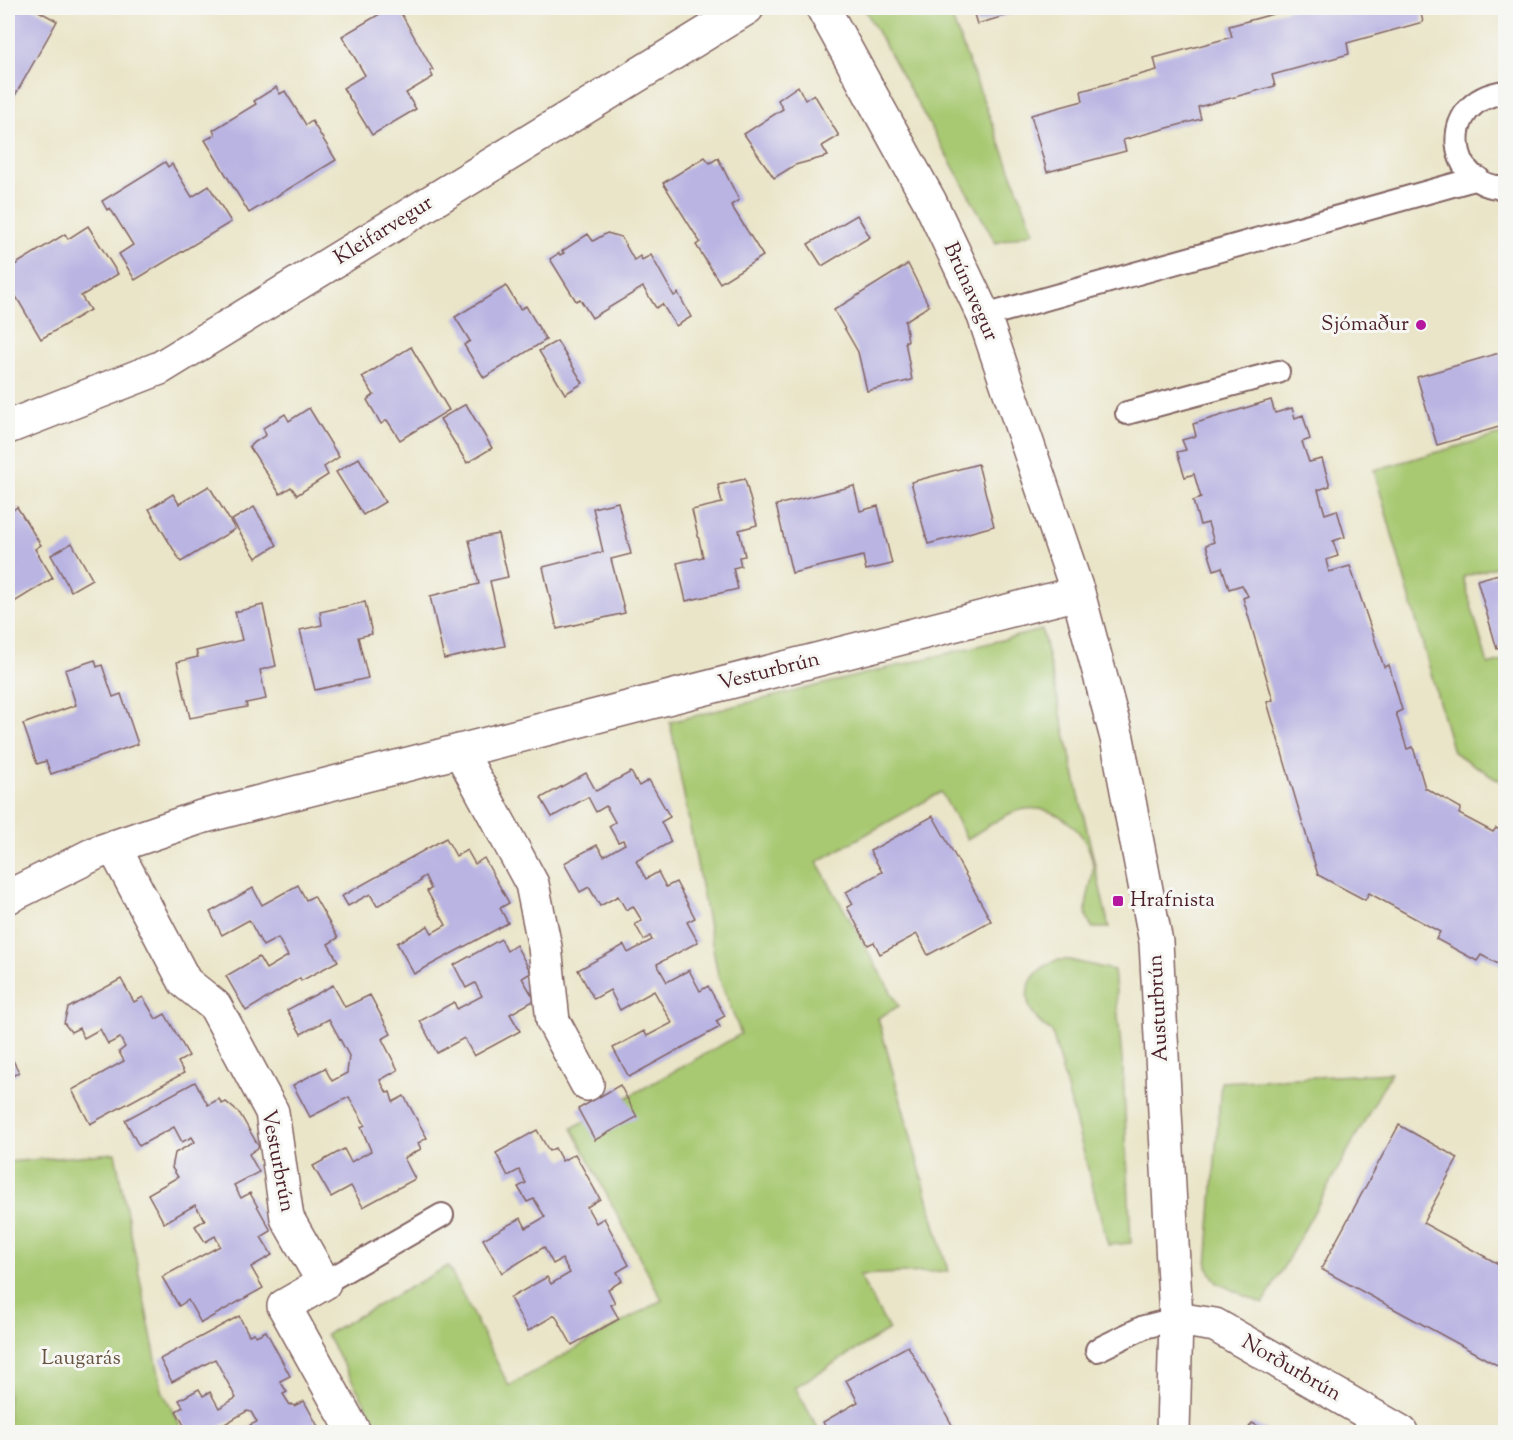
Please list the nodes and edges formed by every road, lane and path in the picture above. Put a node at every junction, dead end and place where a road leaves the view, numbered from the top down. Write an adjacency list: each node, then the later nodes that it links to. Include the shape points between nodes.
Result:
1 (747, 8): 9 (street, Kleifarvegur, via 160,368)
2 (823, 8): 6 (street, Brúnavegur, via 930,202)
3 (1506, 92): 4 (lane, via 1476,100 1458,128 1461,160)
4 (1478, 178): 5 (lane); 6 (lane)
5 (1506, 187)
6 (984, 316): 10 (street, Brúnavegur)
7 (1278, 372): 8 (lane)
8 (1127, 413)
9 (8, 428)
10 (1078, 593): 11 (street, Vesturbrún); 17 (street, Austurbrún, via 1116,738 1156,942)
11 (460, 751): 12 (street, Vesturbrún, via 201,817); 14 (street, via 532,884 545,947 553,1021)
12 (114, 847): 13 (street, Vesturbrún); 16 (street, Vesturbrún, via 185,982 215,1006 272,1112 287,1218)
13 (8, 897)
14 (587, 1084)
15 (442, 1215): 16 (lane)
16 (324, 1283): 19 (street, via 284,1306)
17 (1176, 1319): 18 (lane, via 1144,1327); 20 (street, Austurbrún); 21 (street, Norðurbrún, via 1215,1325)
18 (1096, 1350)
19 (354, 1432)
20 (1173, 1432)
21 (1401, 1432)

